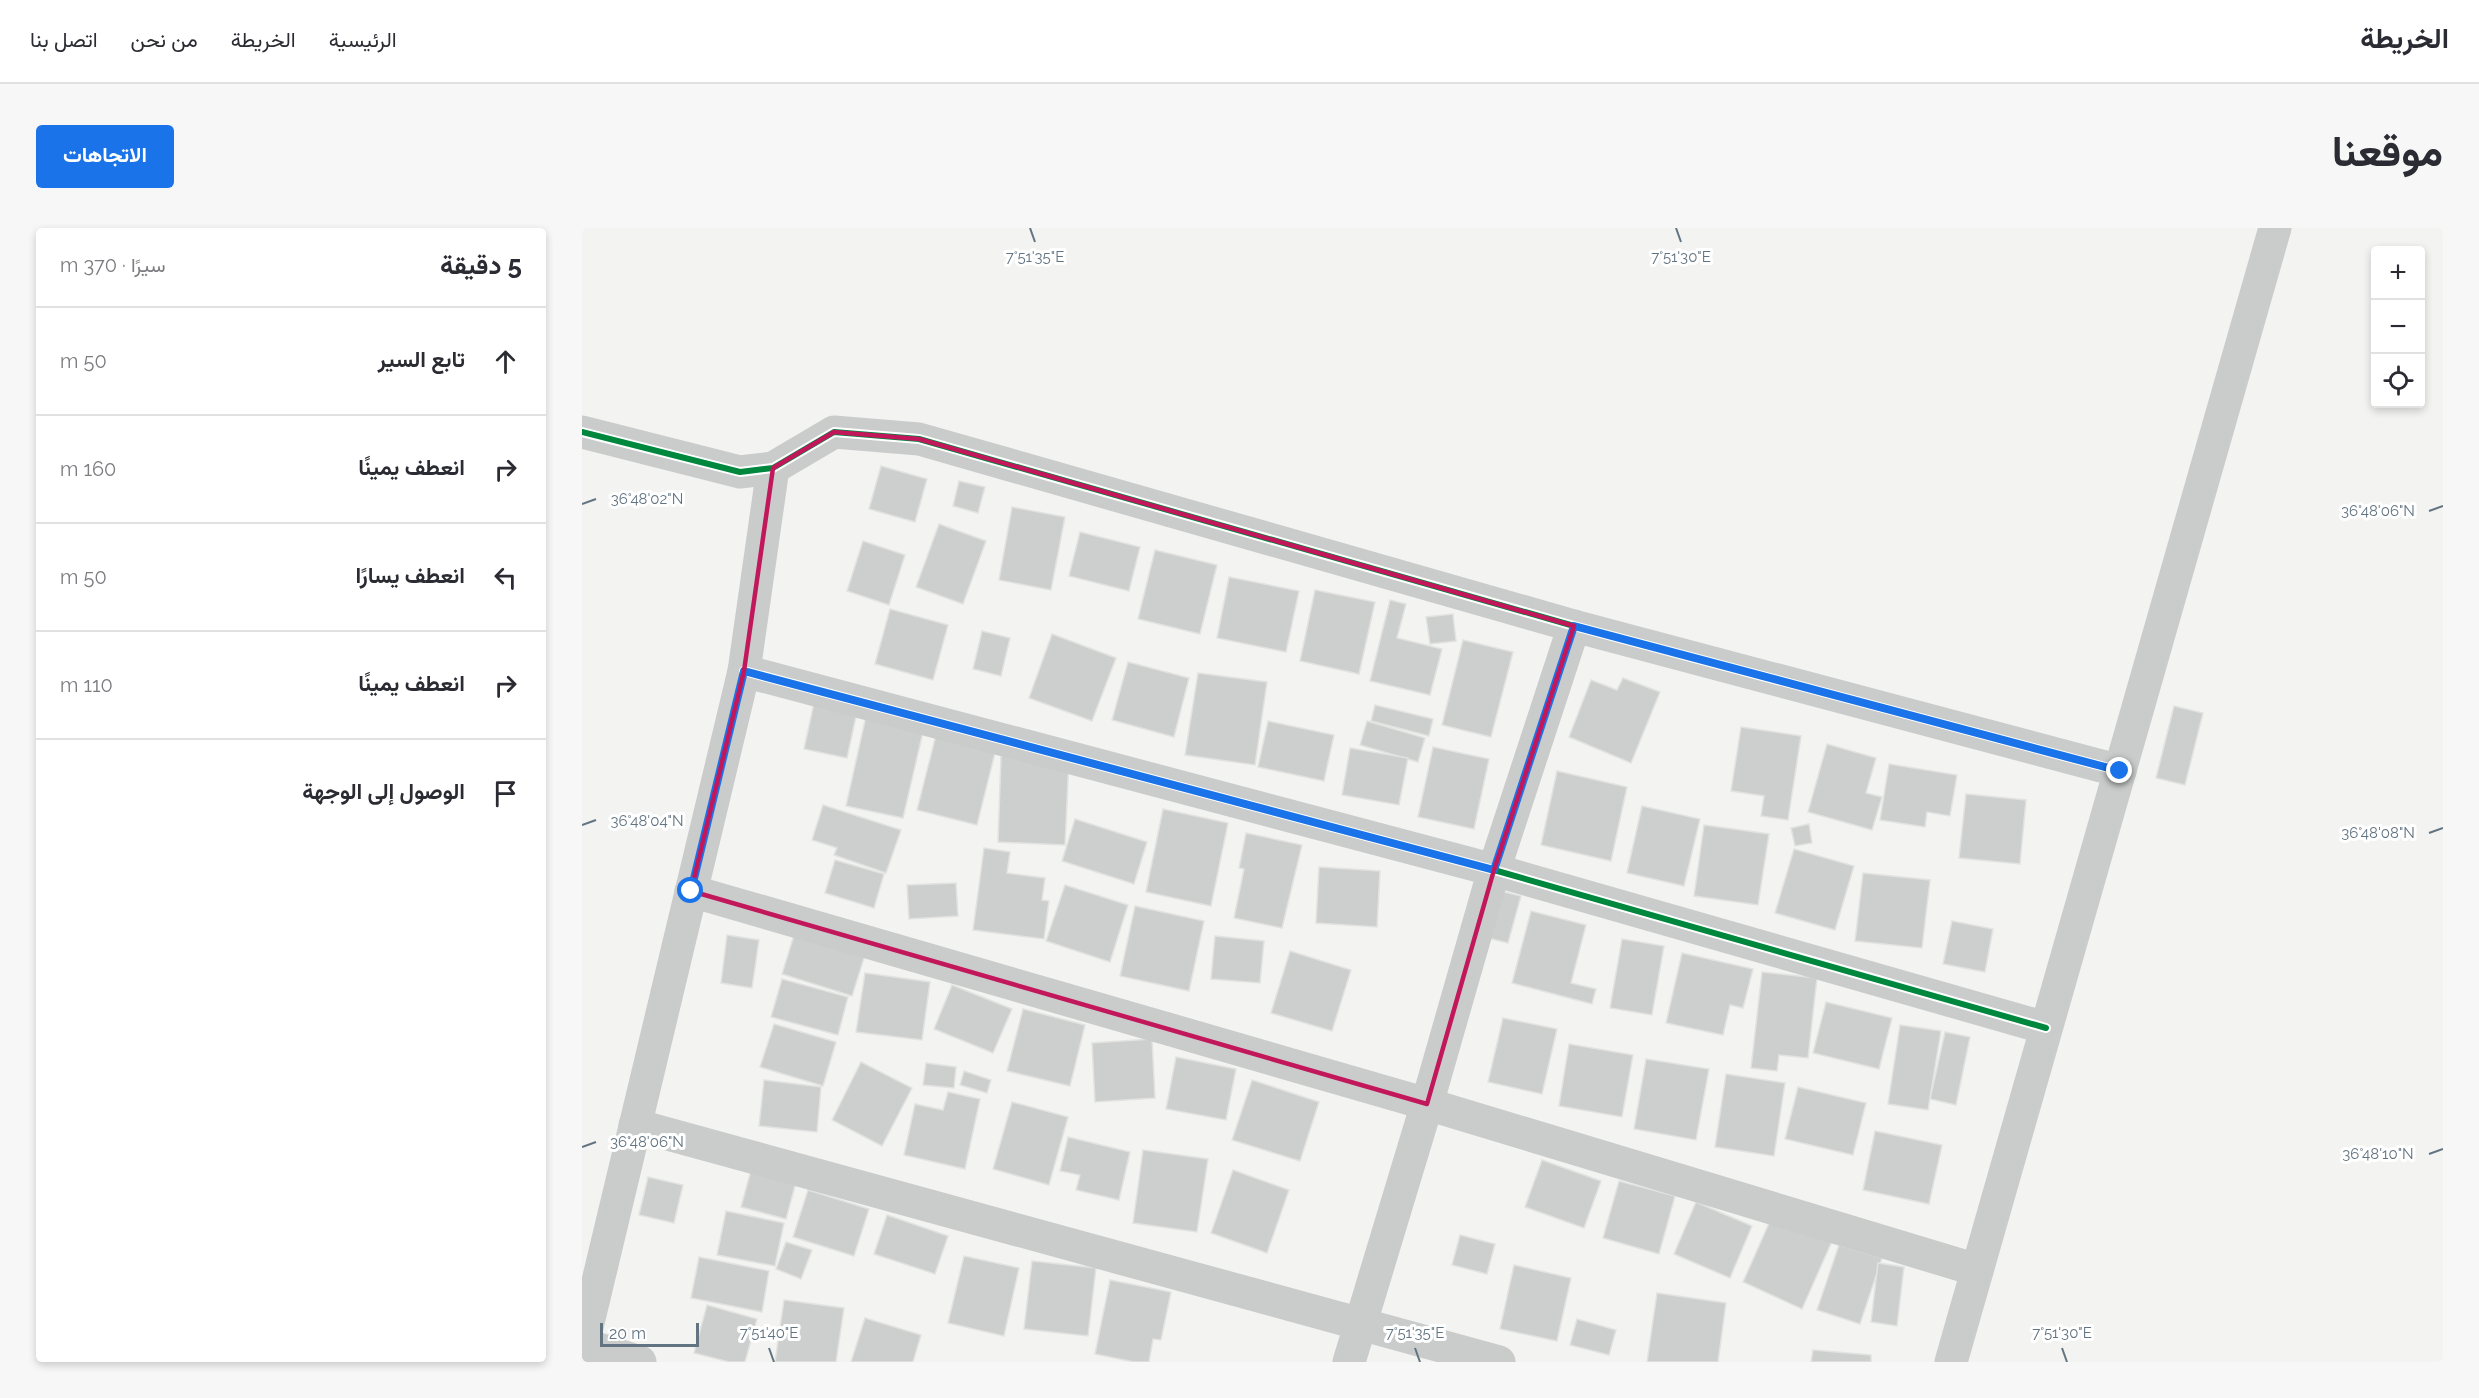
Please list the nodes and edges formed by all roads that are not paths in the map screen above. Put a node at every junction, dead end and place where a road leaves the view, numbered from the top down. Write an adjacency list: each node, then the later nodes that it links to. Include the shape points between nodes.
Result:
1 (2275, 228): 6 (street)
2 (582, 432): 3 (street, via 740,472)
3 (773, 468): 4 (street, via 834,432 919,439); 5 (street)
4 (1574, 626): 6 (street); 7 (street)
5 (744, 671): 7 (street); 8 (street)
6 (2120, 771): 9 (street)
7 (1494, 870): 9 (street); 10 (street)
8 (691, 891): 10 (street); 11 (street)
9 (2046, 1028): 12 (street)
10 (1427, 1104): 12 (street); 13 (street)
11 (635, 1125): 13 (street); 14 (street)
12 (1977, 1270): 18 (street)
13 (1361, 1323): 16 (street); 17 (street)
14 (582, 1346): 15 (street)
15 (640, 1362)
16 (1349, 1362)
17 (1499, 1362)
18 (1951, 1362)

